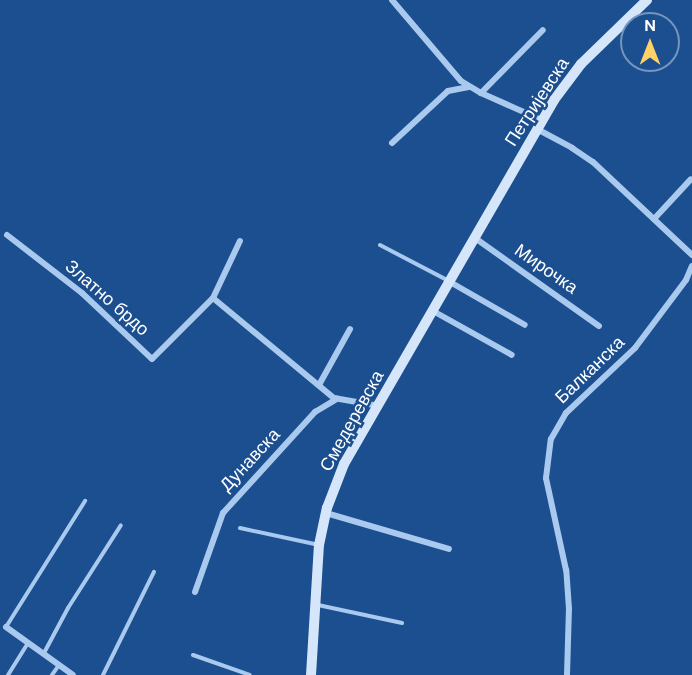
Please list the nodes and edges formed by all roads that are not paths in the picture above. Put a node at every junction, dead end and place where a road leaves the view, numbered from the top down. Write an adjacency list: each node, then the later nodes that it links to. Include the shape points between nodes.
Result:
1 (392, 0): 4 (street)
2 (647, 0): 6 (main road, Петријевска, via 581,64)
3 (543, 30): 5 (street)
4 (470, 87): 5 (street); 7 (street, via 448,91)
5 (481, 93): 6 (street)
6 (540, 125): 9 (street, via 587,158); 11 (main road, Петријевска)
7 (392, 143)
8 (691, 179): 9 (street)
9 (654, 219): 14 (street)
10 (8, 235): 17 (street, Златно брдо, via 82,293 152,359)
11 (475, 238): 16 (main road, Смедеревска); 20 (street, Мирочка)
12 (240, 241): 17 (street, Златно брдо)
13 (380, 245): 16 (lane)
14 (692, 255)
15 (692, 266): 47 (street, Балканска, via 686,280 635,348 566,413 548,452 546,478 566,570)
16 (450, 282): 18 (main road, Смедеревска); 19 (street)
17 (213, 298): 23 (street)
18 (433, 311): 22 (street); 25 (main road, Смедеревска)
19 (525, 325)
20 (599, 326)
21 (350, 329): 23 (street)
22 (512, 355)
23 (319, 385): 24 (street)
24 (337, 399): 25 (street); 33 (street, Дунавска, via 315,412 223,513)
25 (379, 406): 27 (main road, Смедеревска, via 341,470)
26 (85, 501): 36 (lane)
27 (326, 513): 30 (main road, Смедеревска); 31 (street)
28 (121, 525): 38 (lane)
29 (240, 528): 30 (lane)
30 (319, 545): 34 (main road, Смедеревска)
31 (449, 549)
32 (154, 572): 44 (lane)
33 (195, 592)
34 (314, 604): 35 (lane); 46 (main road, Смедеревска)
35 (402, 623)
36 (6, 627): 37 (street)
37 (28, 643): 38 (street); 41 (lane)
38 (44, 653): 40 (street)
39 (193, 655): 45 (lane)
40 (58, 665): 42 (lane); 43 (street)
41 (8, 675)
42 (52, 675)
43 (73, 675)
44 (103, 675)
45 (250, 675)
46 (311, 675)
47 (567, 675)

